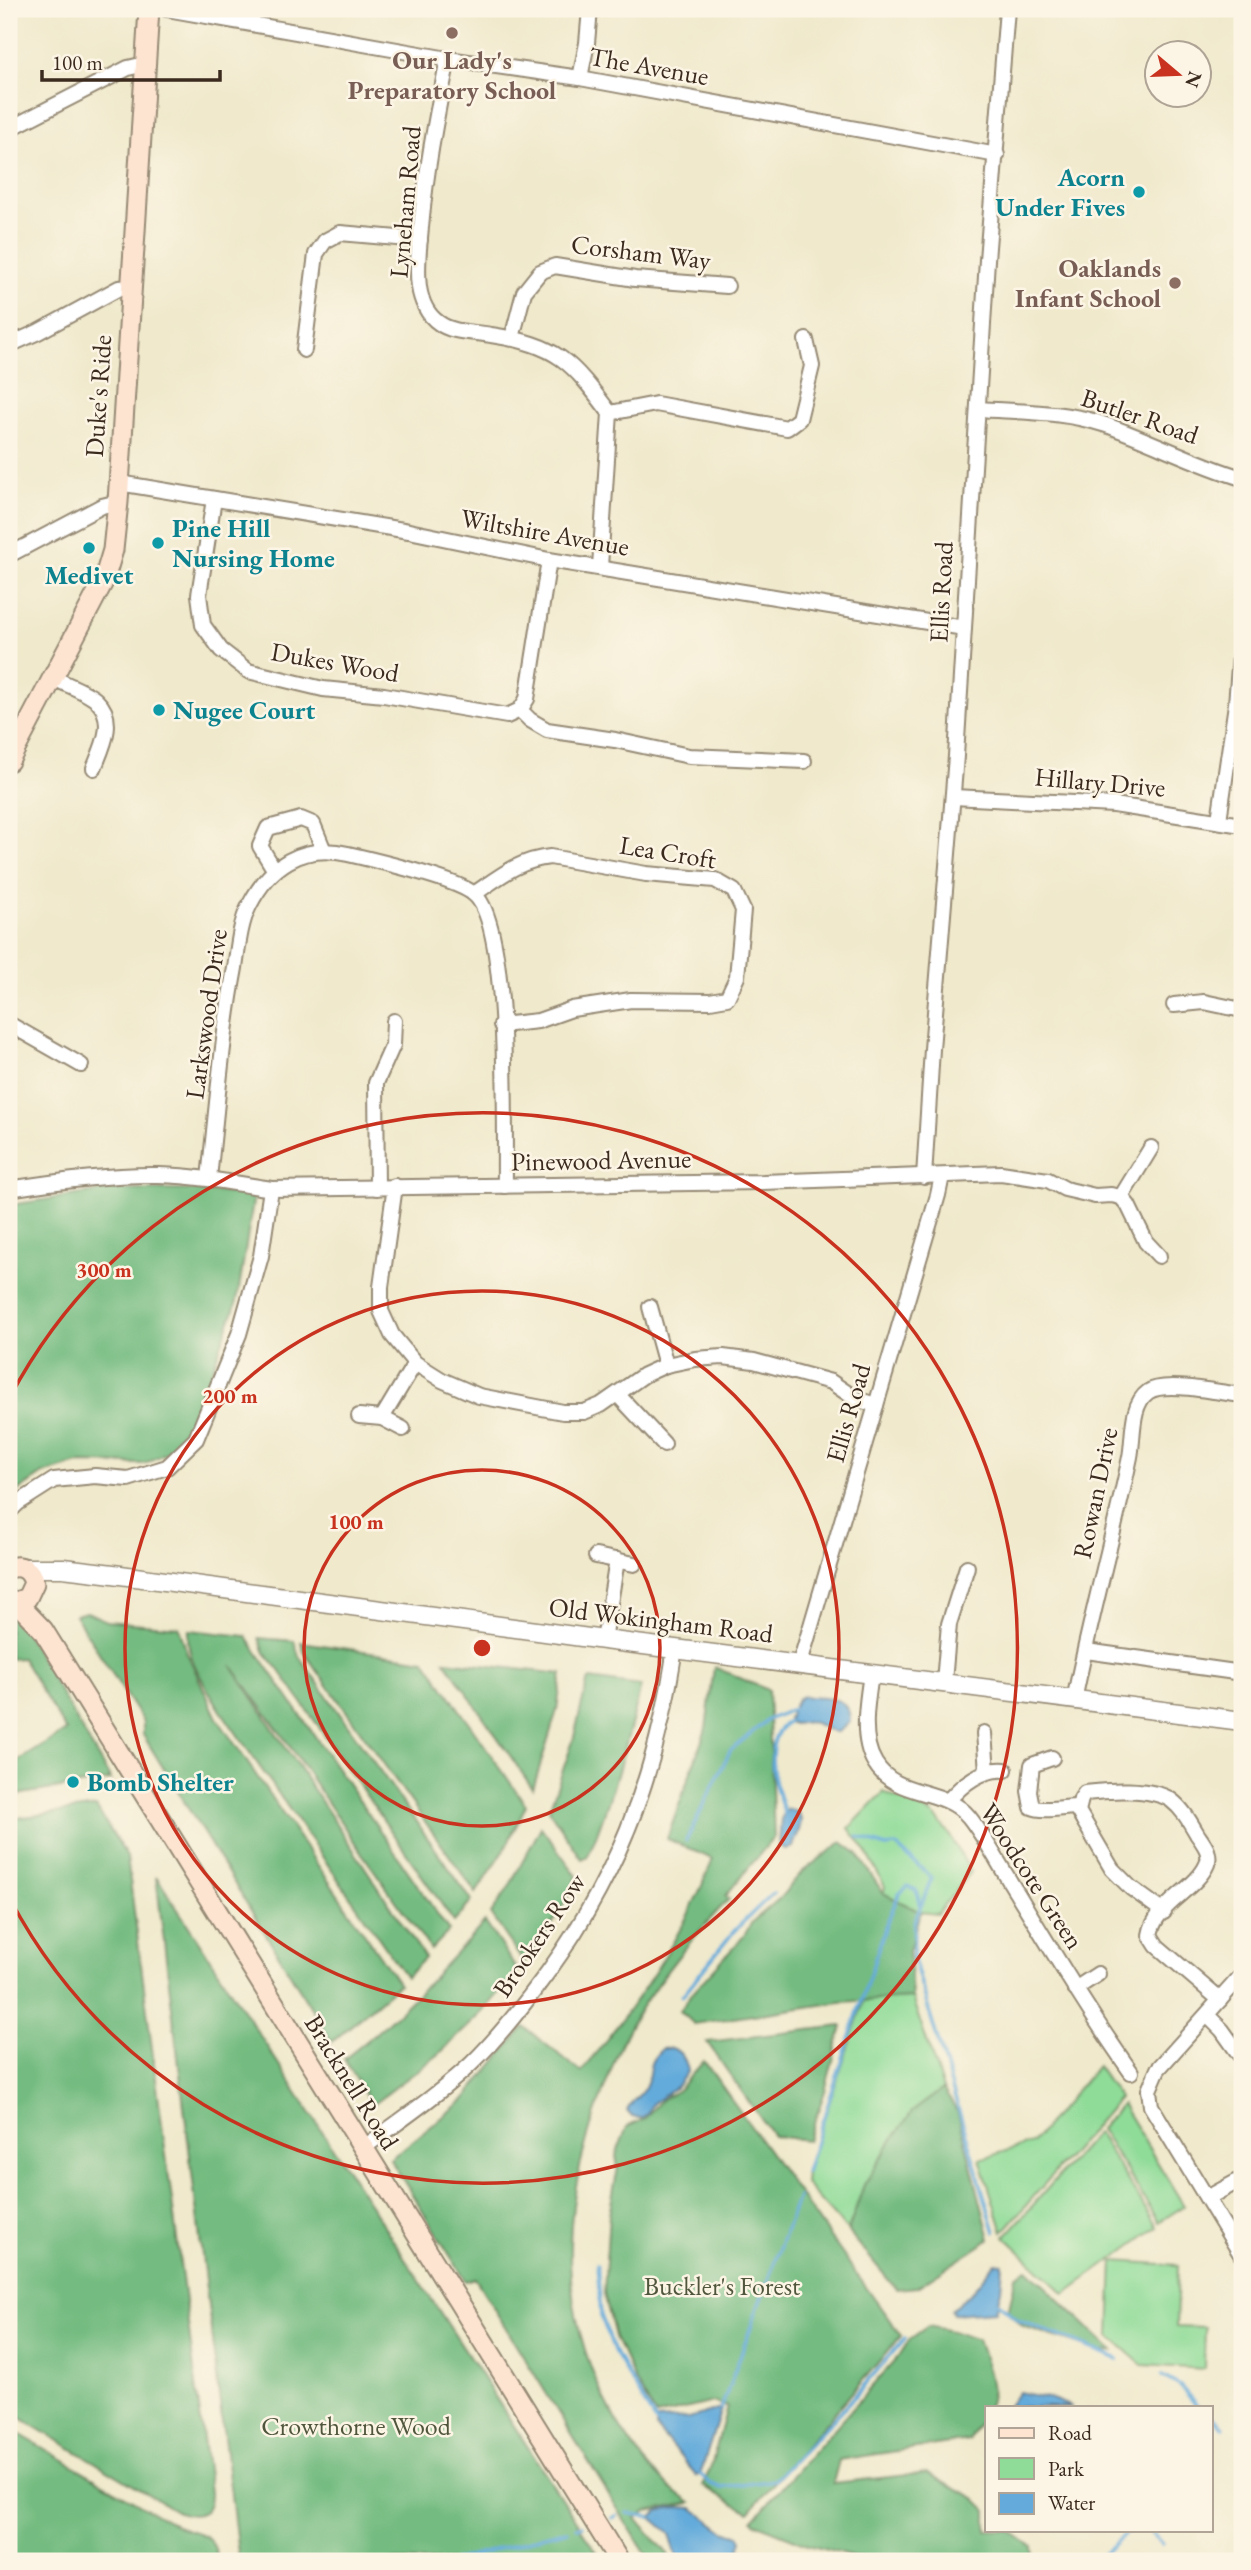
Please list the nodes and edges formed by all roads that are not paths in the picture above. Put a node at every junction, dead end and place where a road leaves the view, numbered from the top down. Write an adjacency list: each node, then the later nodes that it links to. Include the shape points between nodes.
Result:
1 (149, 9): 6 (main road, Duke's Ride)
2 (167, 9): 5 (street, The Avenue)
3 (590, 9): 7 (street)
4 (1007, 9): 9 (street, Ellis Road)
5 (448, 60): 7 (street, The Avenue); 10 (street, Lyneham Road, via 426,178)
6 (145, 64): 8 (street, via 128,68); 12 (main road, Duke's Ride)
7 (580, 78): 9 (street, The Avenue)
8 (9, 129)
9 (997, 155): 17 (street, Ellis Road)
10 (420, 240): 13 (street, Lyneham Road, via 419,286 424,305 438,323); 16 (street, via 340,233 324,241 316,254)
11 (727, 286): 13 (street, Corsham Way, via 635,279 555,266 540,272 524,292)
12 (131, 287): 15 (street, via 119,288); 20 (main road, Duke's Ride)
13 (512, 338): 18 (street, Lyneham Road, via 549,349 576,369)
14 (806, 340): 18 (street, via 811,366 799,419 787,428 656,404)
15 (9, 345)
16 (304, 350)
17 (978, 409): 19 (street, Butler Road, via 1059,414 1105,425); 25 (street, Ellis Road)
18 (610, 413): 24 (street)
19 (1242, 478)
20 (118, 493): 21 (street, Wiltshire Avenue); 22 (street); 27 (main road, Duke's Ride, via 110,564)
21 (214, 499): 23 (street, Wiltshire Avenue); 28 (street, Dukes Wood, via 199,594 203,625 221,650 248,671 323,689 507,716)
22 (9, 555)
23 (549, 560): 24 (street, Wiltshire Avenue); 28 (street, via 527,699)
24 (600, 567): 25 (street, Wiltshire Avenue)
25 (964, 628): 32 (street, Ellis Road)
26 (1242, 629): 33 (street)
27 (53, 678): 29 (main road, Duke's Ride); 31 (street, via 97,701 106,717 106,741)
28 (520, 710): 30 (street, via 547,730 689,756)
29 (9, 761)
30 (804, 761)
31 (93, 768)
32 (953, 797): 33 (street, Hillary Drive, via 1091,803); 46 (street, Ellis Road)
33 (1219, 820): 34 (street, Hillary Drive)
34 (1242, 825)
35 (324, 851): 36 (street, Larkswood Drive, via 299,855); 36 (street, via 313,824 301,819 268,828 260,846); 37 (street, Larkswood Drive, via 379,861)
36 (274, 869): 47 (street, Larkswood Drive, via 248,907 239,941)
37 (474, 894): 42 (street, via 485,911 499,966); 42 (street, Lea Croft, via 512,868 550,857 646,874 715,880 734,891 743,910 737,976 727,998 631,1000)
38 (1174, 1005): 39 (street, via 1204,1002)
39 (1242, 1010)
40 (394, 1021): 50 (street, via 393,1045 376,1083)
41 (9, 1024): 43 (street)
42 (502, 1025): 49 (street)
43 (81, 1065)
44 (1151, 1148): 53 (street)
45 (942, 1176): 46 (street, Pinewood Avenue); 53 (street, Pinewood Avenue, via 1001,1173 1048,1180 1095,1196); 60 (street, Ellis Road)
46 (925, 1177): 49 (street, Pinewood Avenue)
47 (209, 1178): 51 (street, Pinewood Avenue, via 101,1177); 52 (street, Pinewood Avenue)
48 (395, 1186): 49 (street, Pinewood Avenue); 50 (street, Pinewood Avenue); 56 (street, via 381,1311 392,1335)
49 (505, 1186)
50 (377, 1188): 52 (street, Pinewood Avenue)
51 (9, 1189)
52 (271, 1189): 65 (street, via 261,1255 239,1334 196,1439 167,1467 128,1479 54,1480)
53 (1121, 1197): 54 (street)
54 (1159, 1256)
55 (650, 1307): 57 (street)
56 (415, 1363): 58 (street, via 479,1396 562,1412 584,1412); 62 (street)
57 (666, 1365): 58 (street); 60 (street, via 723,1357 754,1361 831,1382 856,1399)
58 (618, 1395): 64 (street)
59 (1242, 1395): 75 (street, Rowan Drive, via 1164,1386 1146,1393 1140,1401)
60 (876, 1405): 76 (street, Ellis Road)
61 (359, 1416): 62 (street)
62 (382, 1418): 63 (street)
63 (403, 1429)
64 (664, 1444)
65 (9, 1512)
66 (596, 1556): 67 (street)
67 (617, 1560): 68 (street); 73 (street)
68 (634, 1564)
69 (14, 1566): 71 (street, Old Wokingham Road); 72 (main road, Bracknell Road, via 32,1577)
70 (967, 1567): 79 (street, via 949,1624)
71 (74, 1570): 72 (street, Old Wokingham Road, via 50,1578); 73 (street, Old Wokingham Road)
72 (22, 1596): 96 (main road, Bracknell Road)
73 (604, 1640): 74 (street, Old Wokingham Road)
74 (675, 1648): 76 (street, Old Wokingham Road); 96 (street, Brookers Row, via 646,1781 584,1921 496,2039 421,2107)
75 (1086, 1651): 77 (street); 80 (street, Rowan Drive)
76 (800, 1663): 78 (street, Old Wokingham Road)
77 (1242, 1673)
78 (870, 1674): 79 (street, Old Wokingham Road); 86 (street, Woodcote Green, via 867,1741 874,1762 894,1783)
79 (944, 1682): 80 (street, Old Wokingham Road)
80 (1074, 1700): 81 (street, Old Wokingham Road)
81 (1242, 1721)
82 (984, 1733): 85 (street)
83 (1052, 1758): 87 (street, via 1032,1765 1032,1807)
84 (1005, 1770): 85 (street)
85 (987, 1771): 86 (street)
86 (948, 1801): 91 (street, Woodcote Green, via 967,1815)
87 (1078, 1807): 88 (street, via 1112,1869); 88 (street, via 1085,1793 1109,1790 1161,1795 1182,1811 1210,1856 1202,1873)
88 (1164, 1912): 92 (street, via 1150,1930 1152,1940)
89 (1098, 1974): 91 (street, Woodcote Green)
90 (1242, 1975): 92 (street)
91 (1075, 1989): 95 (street, Woodcote Green)
92 (1220, 2000): 93 (street)
93 (1207, 2015): 94 (street); 98 (street, via 1158,2069 1148,2095 1161,2125)
94 (1242, 2058)
95 (1131, 2072)
96 (362, 2149): 100 (main road, Bracknell Road)
97 (1242, 2179): 98 (street)
98 (1207, 2198): 99 (street)
99 (1242, 2256)
100 (619, 2561)

